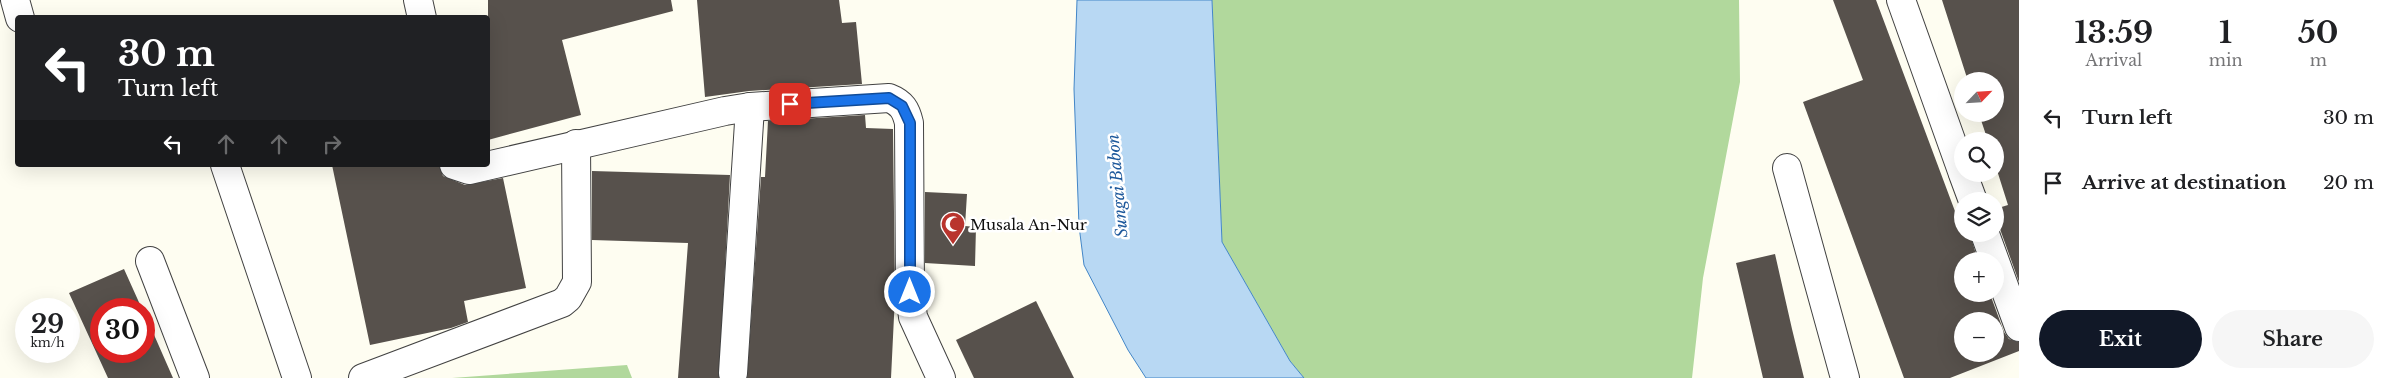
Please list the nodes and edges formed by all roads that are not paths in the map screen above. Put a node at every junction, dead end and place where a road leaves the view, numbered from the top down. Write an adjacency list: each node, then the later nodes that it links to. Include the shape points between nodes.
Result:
1 (14, 0): 4 (street)
2 (418, 0): 5 (street)
3 (1900, 0): 8 (street)
4 (19, 15)
5 (421, 15)
6 (750, 107): 7 (street); 17 (street); 21 (street, via 889,98 902,106 910,123 910,292 913,317)
7 (576, 144): 9 (street); 20 (street, via 577,282 568,298)
8 (1954, 147)
9 (490, 165)
10 (226, 167): 19 (street)
11 (460, 167): 12 (street, via 469,170)
12 (481, 167)
13 (1787, 168): 22 (street)
14 (1988, 242): 16 (street)
15 (150, 261): 18 (street)
16 (2019, 327)
17 (733, 373)
18 (195, 378)
19 (297, 378)
20 (363, 378)
21 (941, 378)
22 (1845, 378)

